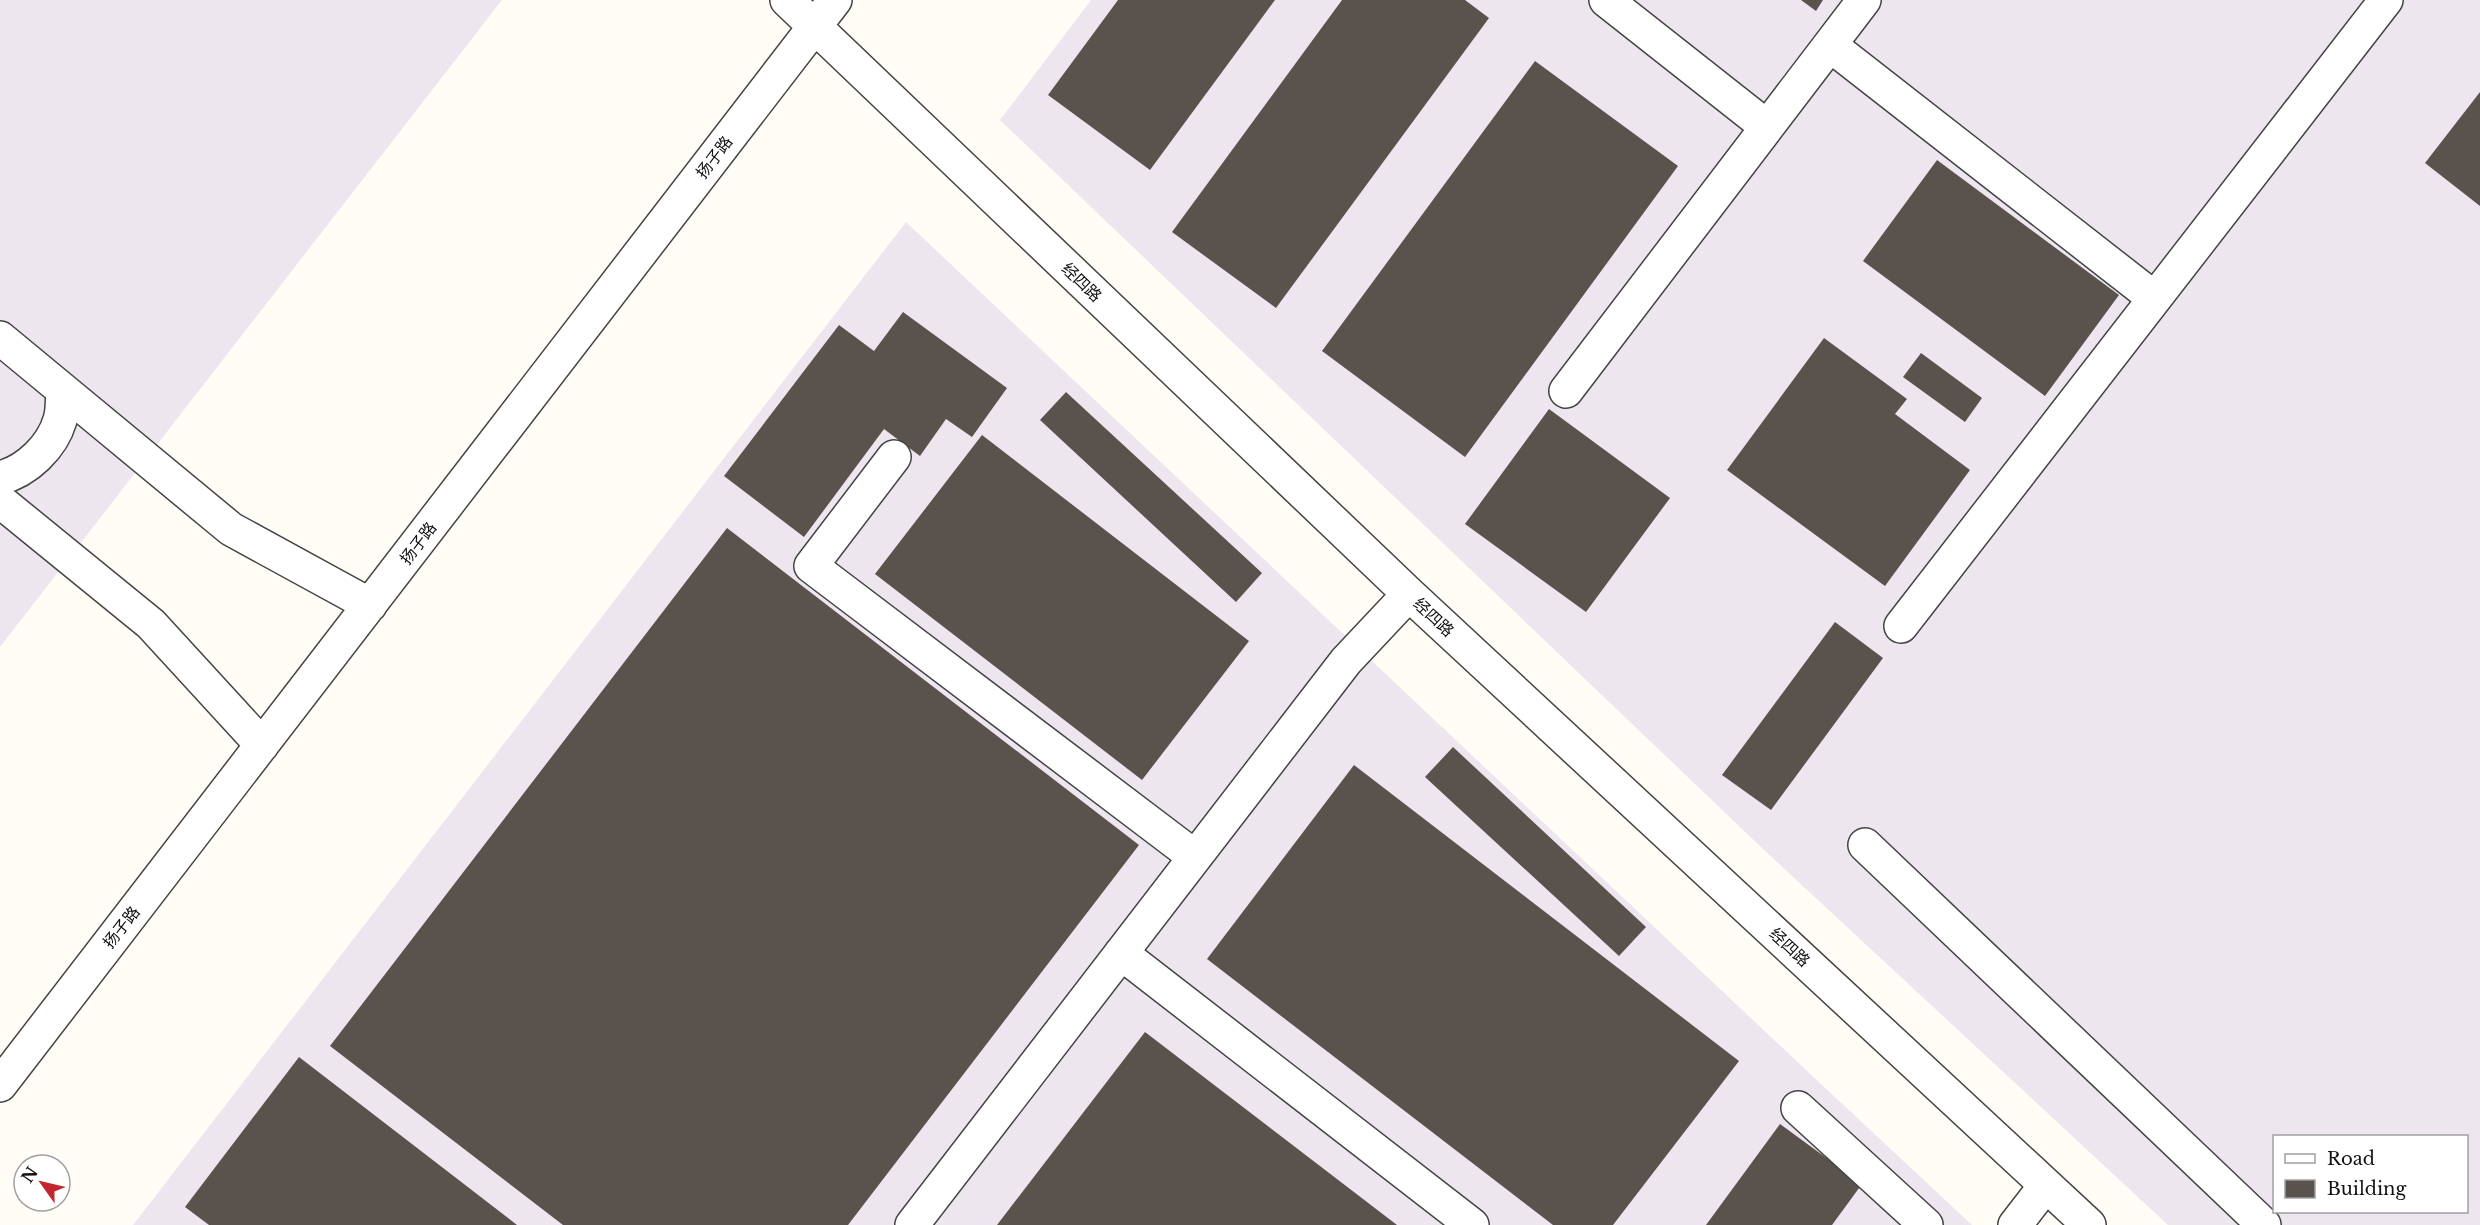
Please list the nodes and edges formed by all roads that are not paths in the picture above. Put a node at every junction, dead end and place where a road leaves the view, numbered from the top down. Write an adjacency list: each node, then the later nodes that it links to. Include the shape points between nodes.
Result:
1 (787, 0): 6 (street, 经四路)
2 (835, 0): 6 (street, 扬子路)
3 (1606, 0): 8 (street)
4 (1864, 0): 7 (street)
5 (2386, 0): 9 (street)
6 (814, 26): 16 (street, 经四路); 17 (street, 扬子路)
7 (1830, 45): 8 (street); 9 (street)
8 (1767, 127): 12 (street)
9 (2154, 298): 18 (street)
10 (0, 338): 11 (street)
11 (63, 391): 14 (street, via 61,418 51,441 33,460); 17 (street, via 231,529)
12 (1566, 391)
13 (894, 458): 21 (street, via 811,566)
14 (0, 478)
15 (0, 501): 19 (street, via 151,624)
16 (1409, 594): 21 (street, via 1346,661); 25 (street, 经四路)
17 (370, 605): 19 (street, 扬子路)
18 (1901, 626)
19 (262, 745): 23 (street, 扬子路)
20 (1865, 845): 31 (street)
21 (1195, 857): 22 (street)
22 (1121, 953): 26 (street); 27 (street)
23 (0, 1085)
24 (1798, 1108): 28 (street)
25 (2046, 1185): 29 (street); 30 (street, 经四路)
26 (912, 1225)
27 (1472, 1225)
28 (1926, 1225)
29 (2015, 1225)
30 (2089, 1225)
31 (2264, 1225)

